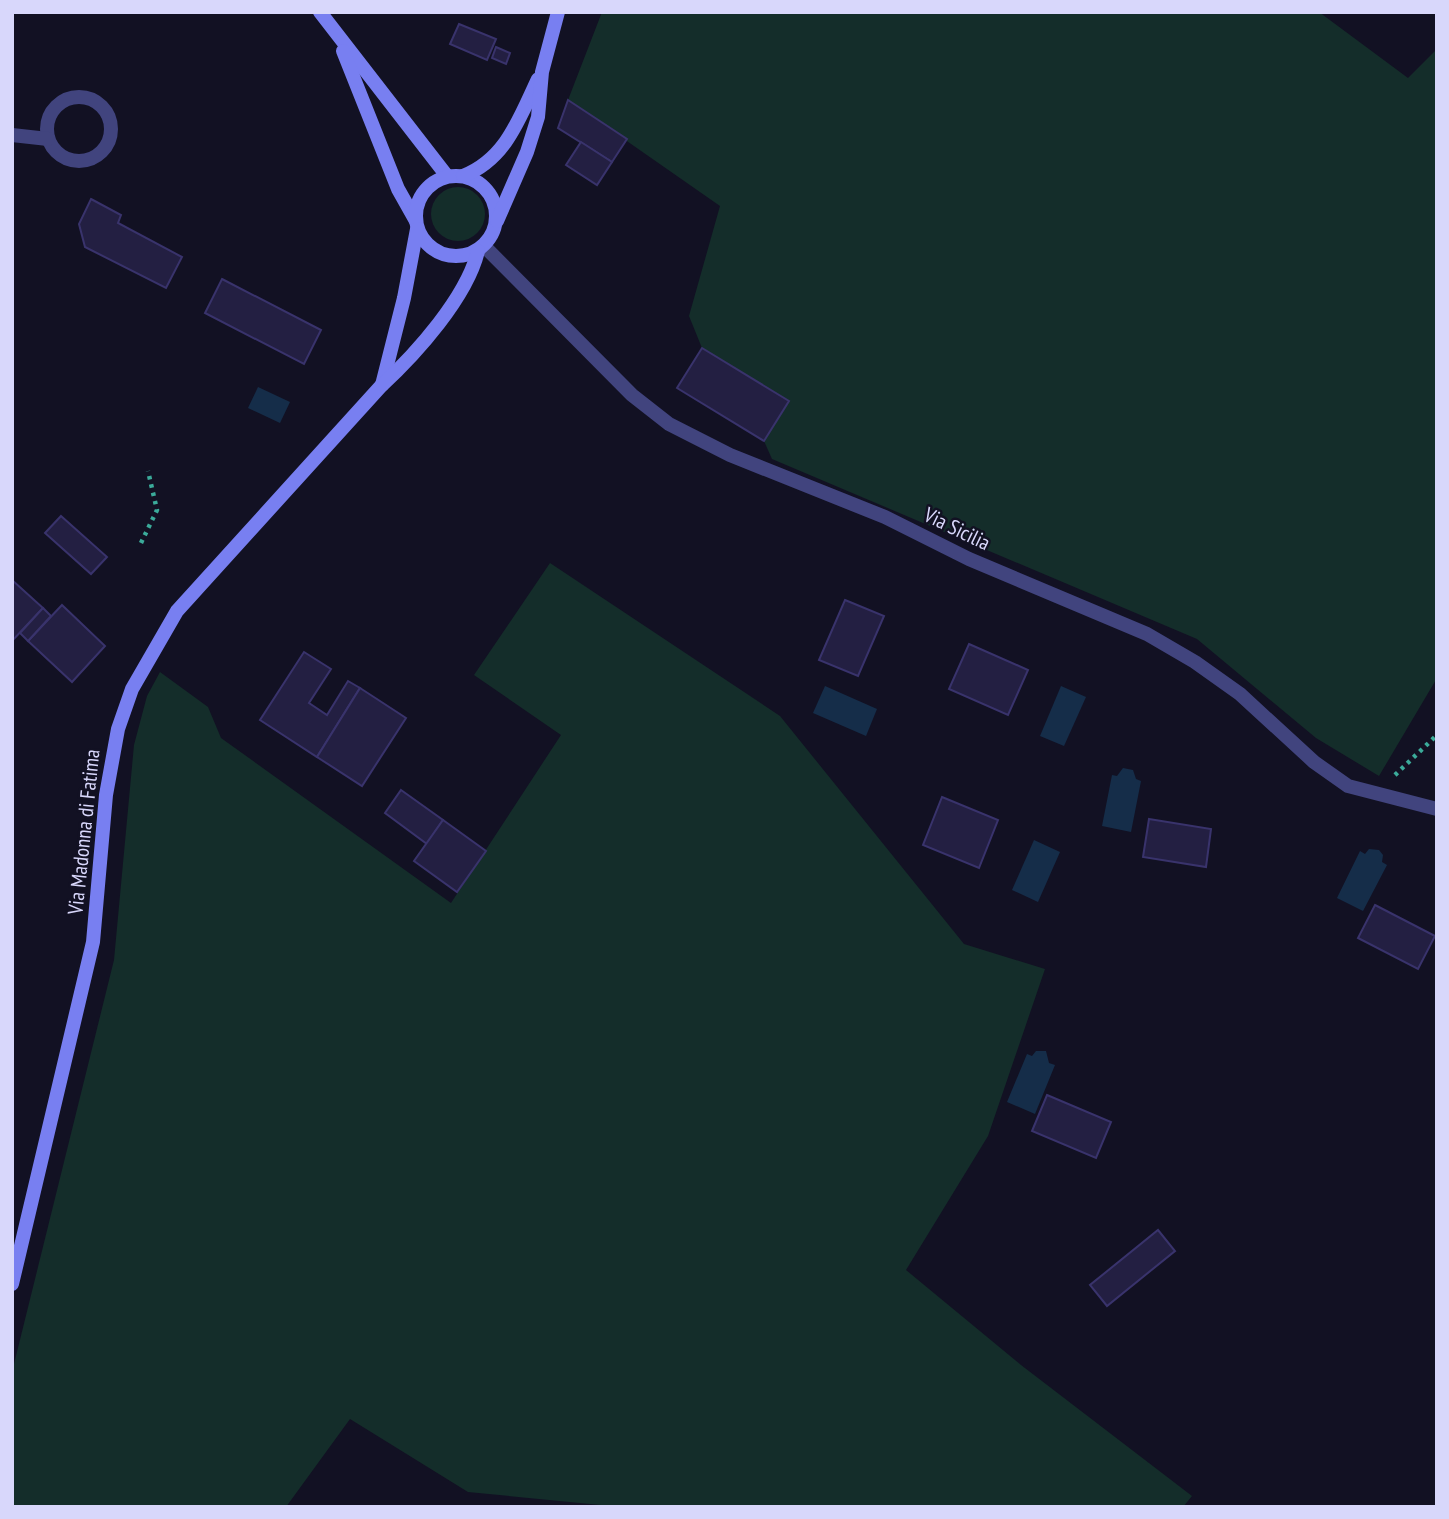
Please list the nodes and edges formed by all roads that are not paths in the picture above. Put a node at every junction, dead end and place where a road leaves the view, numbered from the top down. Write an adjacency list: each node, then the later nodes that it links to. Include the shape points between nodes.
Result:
1 (320, 12): 3 (main road)
2 (558, 12): 4 (main road)
3 (336, 33): 7 (main road); 10 (main road)
4 (541, 72): 8 (main road, via 499,152 483,169); 9 (main road, via 538,117)
5 (12, 135): 6 (street)
6 (48, 139): 6 (street, via 69,161 92,158 108,143 111,127 107,113 88,100 66,100 53,109 47,123)
7 (447, 176): 8 (main road); 10 (main road, via 423,192 416,206)
8 (463, 176): 9 (main road, via 489,193)
9 (496, 223): 11 (main road)
10 (416, 225): 11 (main road, via 432,249 443,255 454,257); 12 (main road, via 402,308)
11 (481, 248): 12 (main road, Via Madonna di Fatima, via 472,274 406,363); 13 (street, Via Sicilia, via 632,395 669,424 1147,634 1240,694 1314,762 1348,786)
12 (381, 386): 14 (main road, Via Madonna di Fatima, via 177,611 132,689 118,729 106,795 93,942)
13 (1437, 809)
14 (12, 1284)

